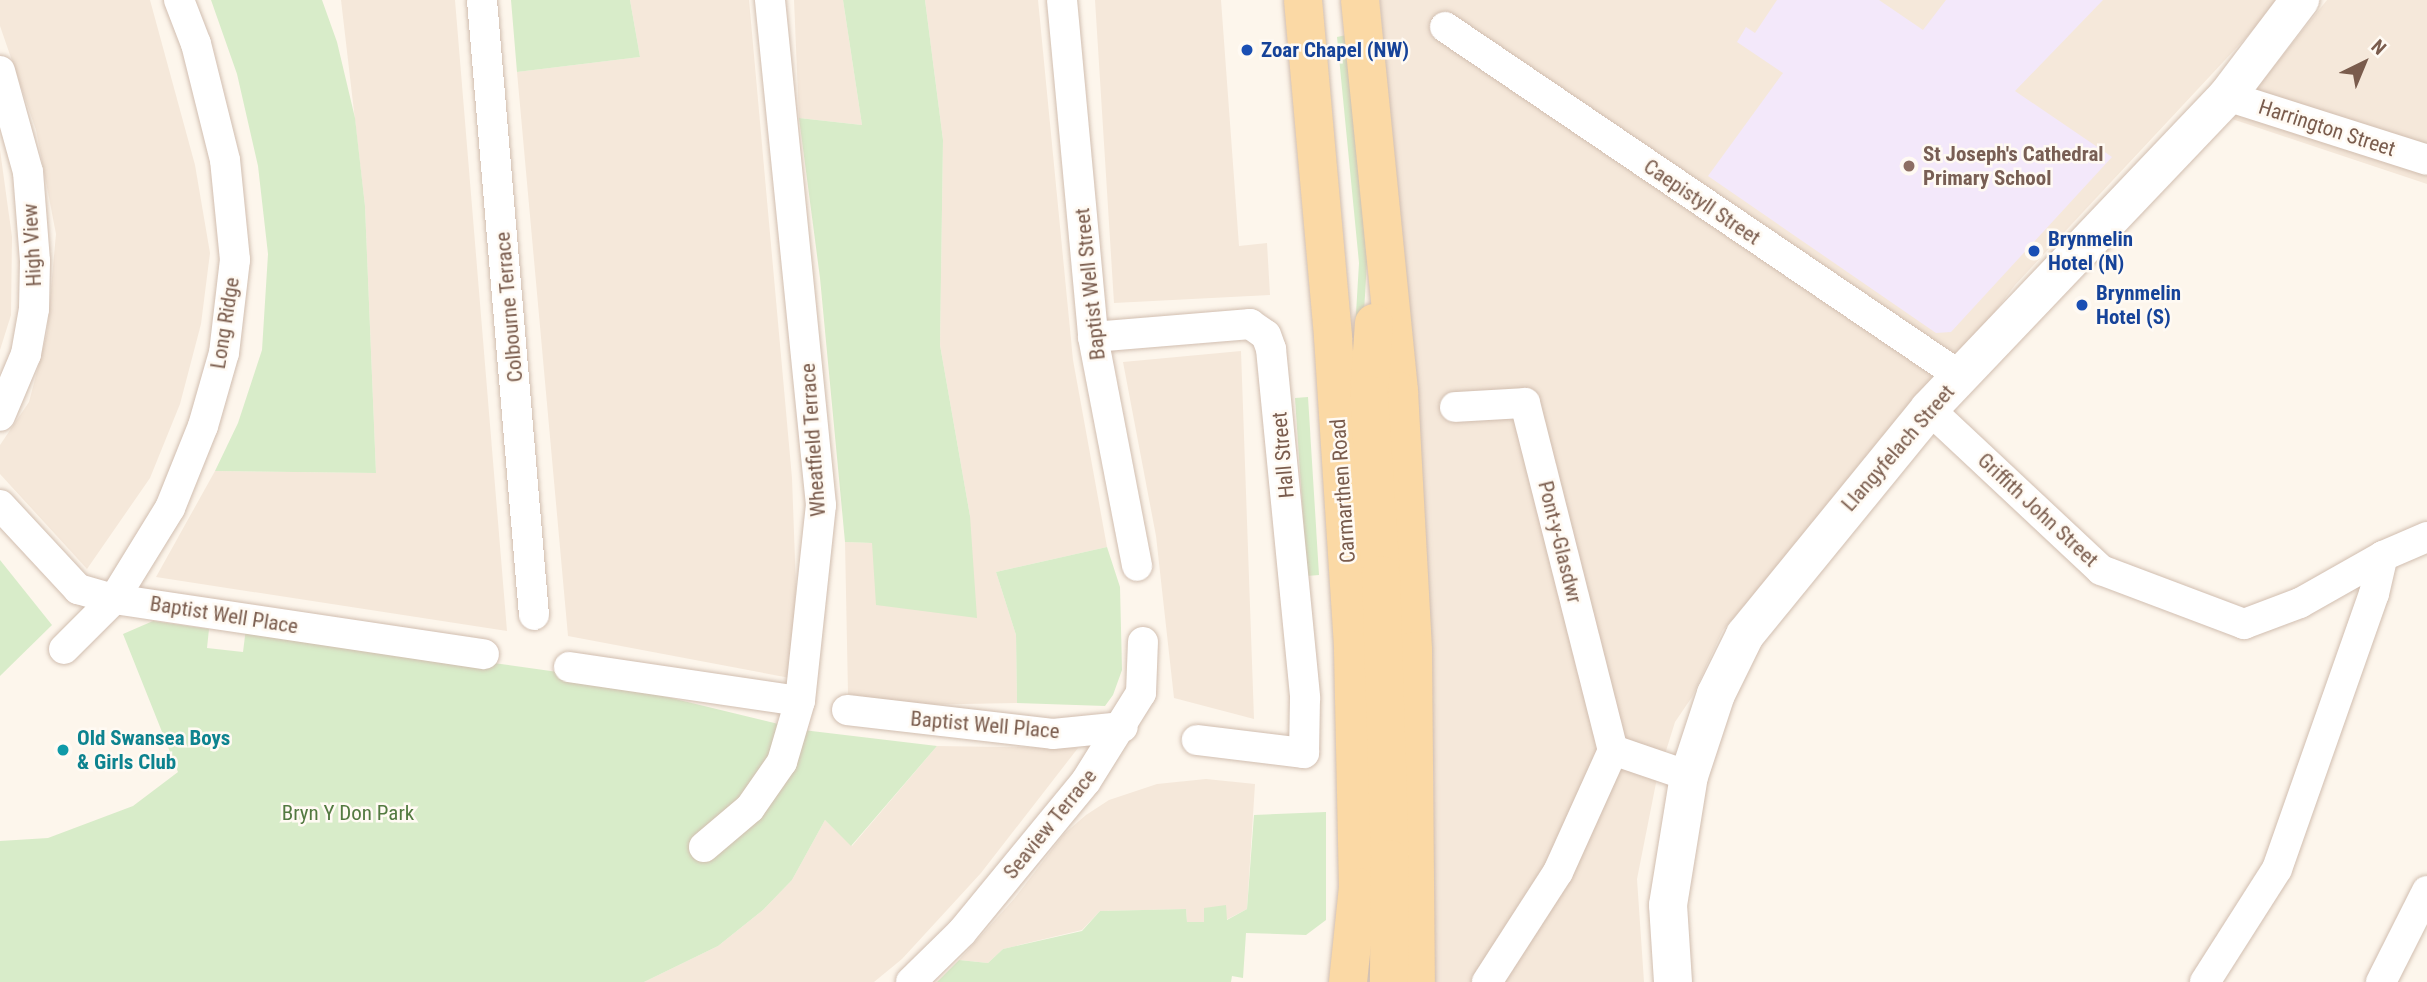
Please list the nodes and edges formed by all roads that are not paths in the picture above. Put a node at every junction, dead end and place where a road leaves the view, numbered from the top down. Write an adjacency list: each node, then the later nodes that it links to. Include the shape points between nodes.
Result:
1 (179, 0): 22 (street, Long Ridge, via 196,44 225,160 233,273 224,353 203,426 170,508)
2 (482, 0): 23 (street, Colbourne Terrace)
3 (770, 0): 28 (street, Wheatfield Terrace, via 821,505)
4 (1062, 0): 13 (street, Baptist Well Street)
5 (1303, 0): 37 (main road, Carmarthen Road, via 1333,337 1353,650 1358,887)
6 (1360, 0): 12 (main road)
7 (2300, 0): 10 (main road, Llangyfelach Street)
8 (1445, 27): 14 (street, Caepistyll Street)
9 (0, 71): 17 (street, High View, via 28,172 35,261 34,309 26,354)
10 (2227, 96): 11 (street, Harrington Street); 14 (main road, Llangyfelach Street)
11 (2427, 160)
12 (1382, 240): 38 (main road, via 1369,395 1382,589); 39 (main road, via 1399,391 1413,651)
13 (1093, 337): 21 (street, Baptist Well Street); 31 (street, Hall Street, via 1234,324 1250,324 1266,335 1277,379 1305,698 1304,753)
14 (1960, 376): 16 (main road, Llangyfelach Street)
15 (1455, 407): 32 (street, Pont-y-Glasdwr, via 1525,403)
16 (1929, 409): 20 (street, Griffith John Street, via 2101,570 2196,609 2245,624 2300,603); 33 (main road, Llangyfelach Street, via 1745,635 1716,694)
17 (0, 416)
18 (0, 505): 22 (street, Baptist Well Place, via 78,589)
19 (2427, 537): 20 (street, Griffith John Street)
20 (2383, 556): 42 (street, via 2374,594 2277,869)
21 (1137, 566)
22 (114, 599): 25 (street, Long Ridge); 26 (street, Baptist Well Place)
23 (534, 615)
24 (1143, 642): 30 (street, Seaview Terrace, via 1142,693)
25 (64, 649)
26 (484, 654)
27 (569, 667): 28 (street)
28 (800, 701): 34 (street, Wheatfield Terrace, via 782,762 750,807)
29 (847, 710): 30 (street, Baptist Well Place, via 1052,734)
30 (1123, 727): 36 (street, Seaview Terrace, via 1086,781 962,932)
31 (1197, 740)
32 (1613, 750): 33 (street); 40 (street, via 1558,872)
33 (1689, 776): 41 (main road, Llangyfelach Street, via 1668,905)
34 (704, 847)
35 (2427, 891): 43 (street)
36 (911, 982)
37 (1348, 982)
38 (1389, 982)
39 (1416, 982)
40 (1487, 982)
41 (1673, 982)
42 (2205, 982)
43 (2381, 982)

